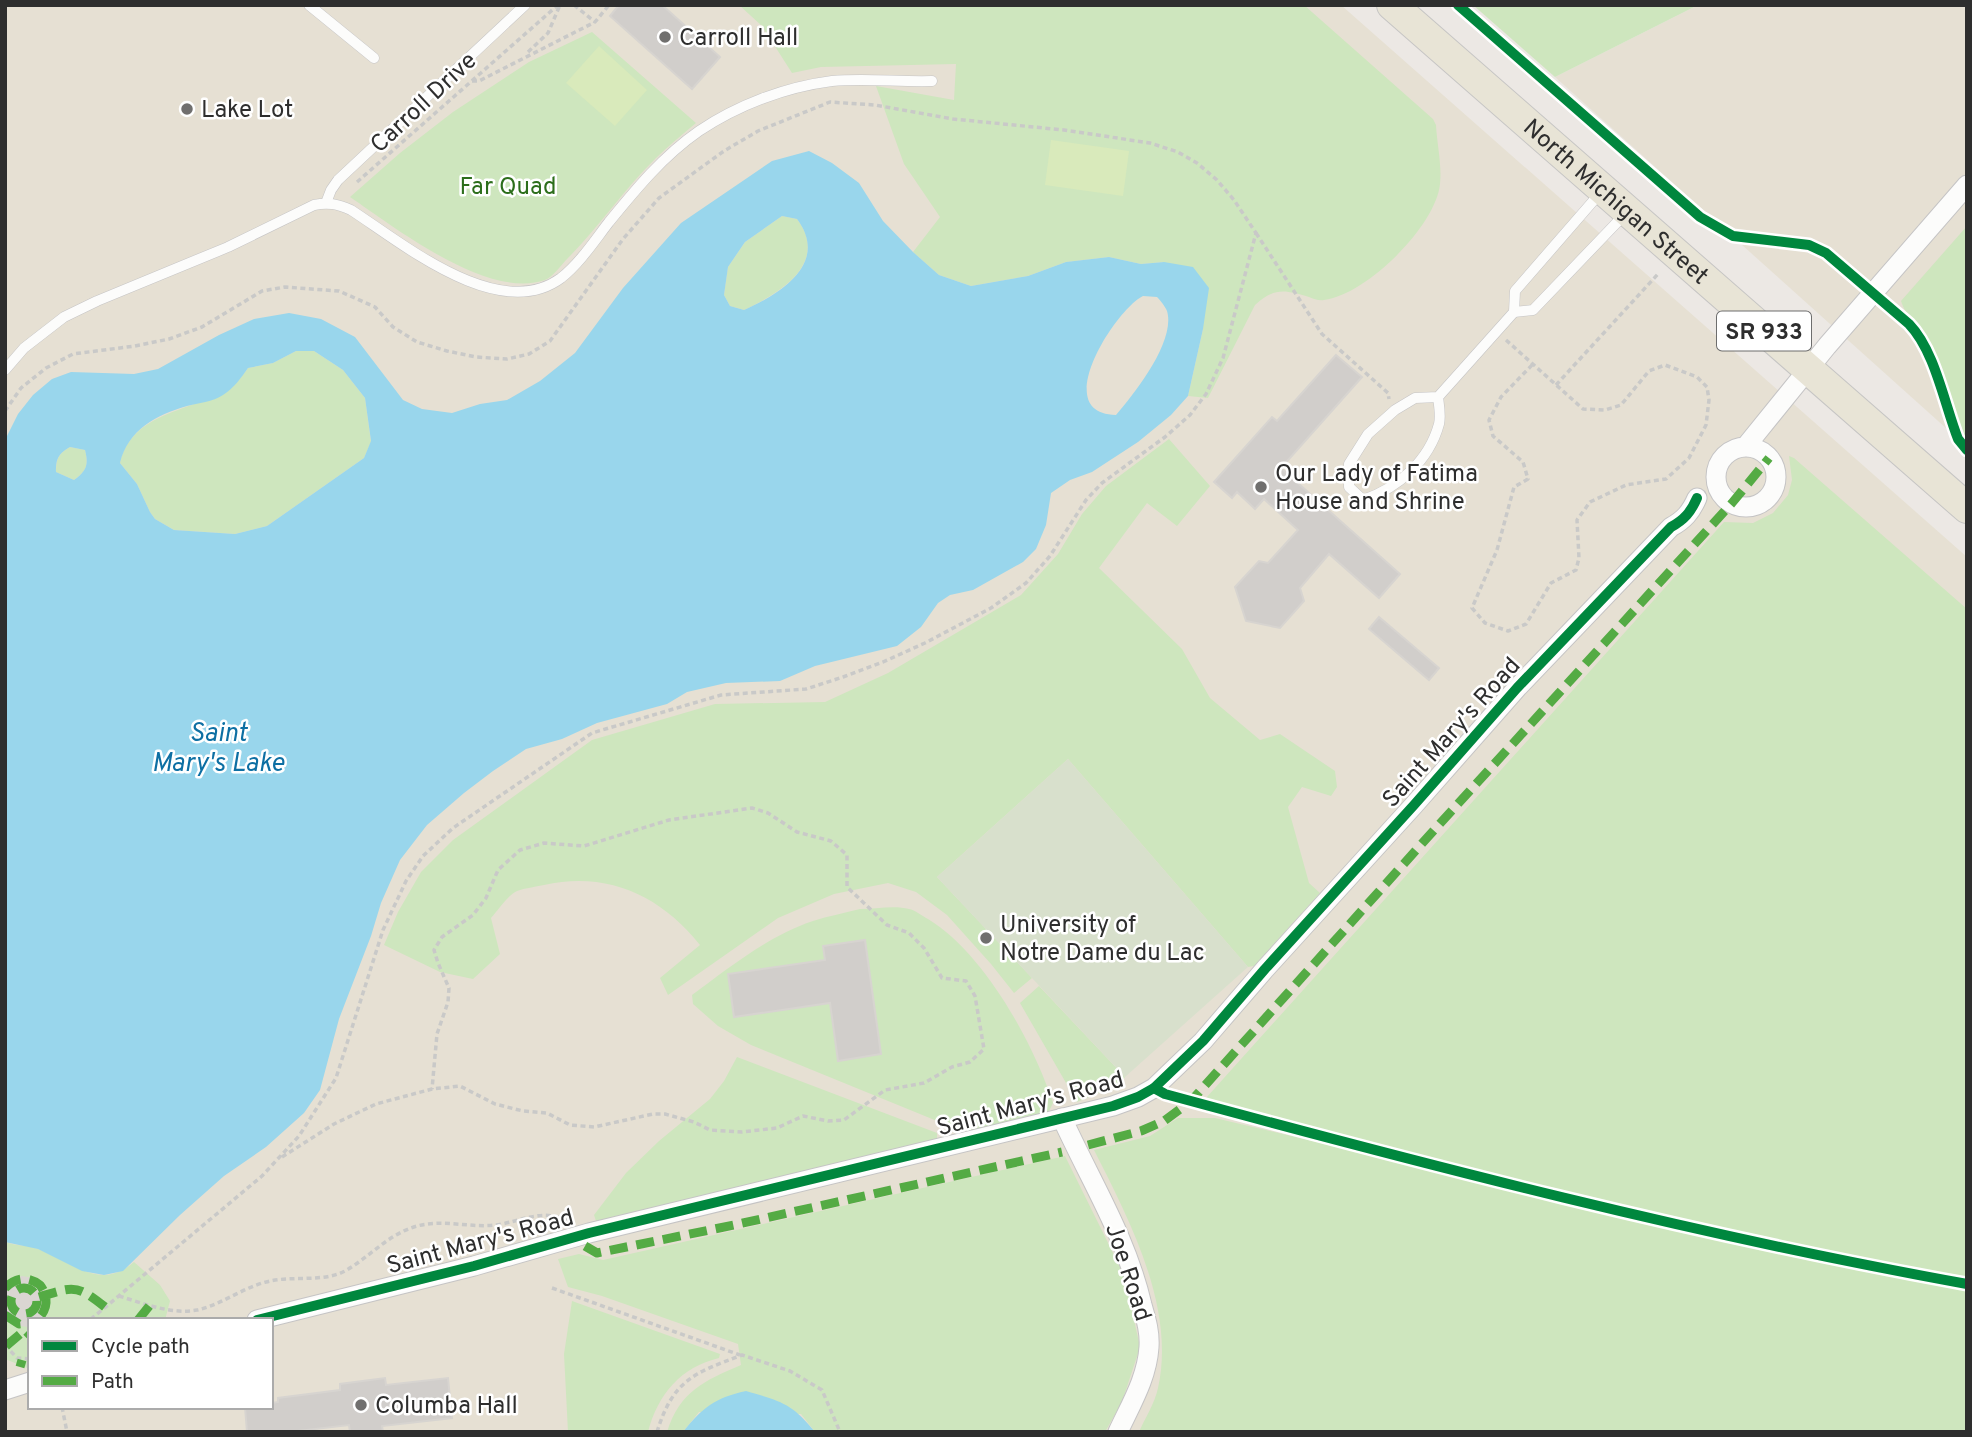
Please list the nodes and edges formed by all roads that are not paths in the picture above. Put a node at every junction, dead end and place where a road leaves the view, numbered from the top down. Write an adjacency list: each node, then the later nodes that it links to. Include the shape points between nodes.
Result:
1 (309, 5): 4 (lane)
2 (525, 5): 8 (lane, Carroll Drive, via 338,180)
3 (1392, 5): 7 (main road, North Michigan Street / SR 933)
4 (374, 58)
5 (932, 81): 8 (lane, via 831,81 763,98 731,113 676,149 562,277 536,290 495,289 471,282 351,210)
6 (1967, 185): 11 (street, Saint Mary's Road)
7 (1604, 190): 9 (main road, North Michigan Street / SR 933); 10 (lane, via 1515,291)
8 (328, 203): 12 (lane, via 314,205 64,317 24,348)
9 (1627, 211): 10 (lane, via 1533,310); 11 (main road, North Michigan Street / SR 933)
10 (1514, 312): 13 (lane)
11 (1808, 369): 14 (street, Saint Mary's Road); 16 (main road, North Michigan Street / SR 933)
12 (5, 370)
13 (1438, 397): 13 (lane, via 1415,398 1368,434 1349,464 1349,487 1363,500 1404,478 1429,449 1440,422)
14 (1746, 446): 15 (street, Saint Mary's Road, via 1727,453); 15 (street, via 1771,460 1776,479 1768,496 1741,507 1724,497)
15 (1716, 479): 17 (street, Saint Mary's Road, via 1675,513 1671,527 1517,688 1203,1041 1154,1088 1138,1097)
16 (1967, 508)
17 (1062, 1118): 18 (street, Saint Mary's Road, via 589,1233); 21 (street, Joe Road, via 1119,1232 1149,1331 1140,1386)
18 (265, 1318)
19 (28, 1383): 20 (street)
20 (5, 1390)
21 (1118, 1432)

